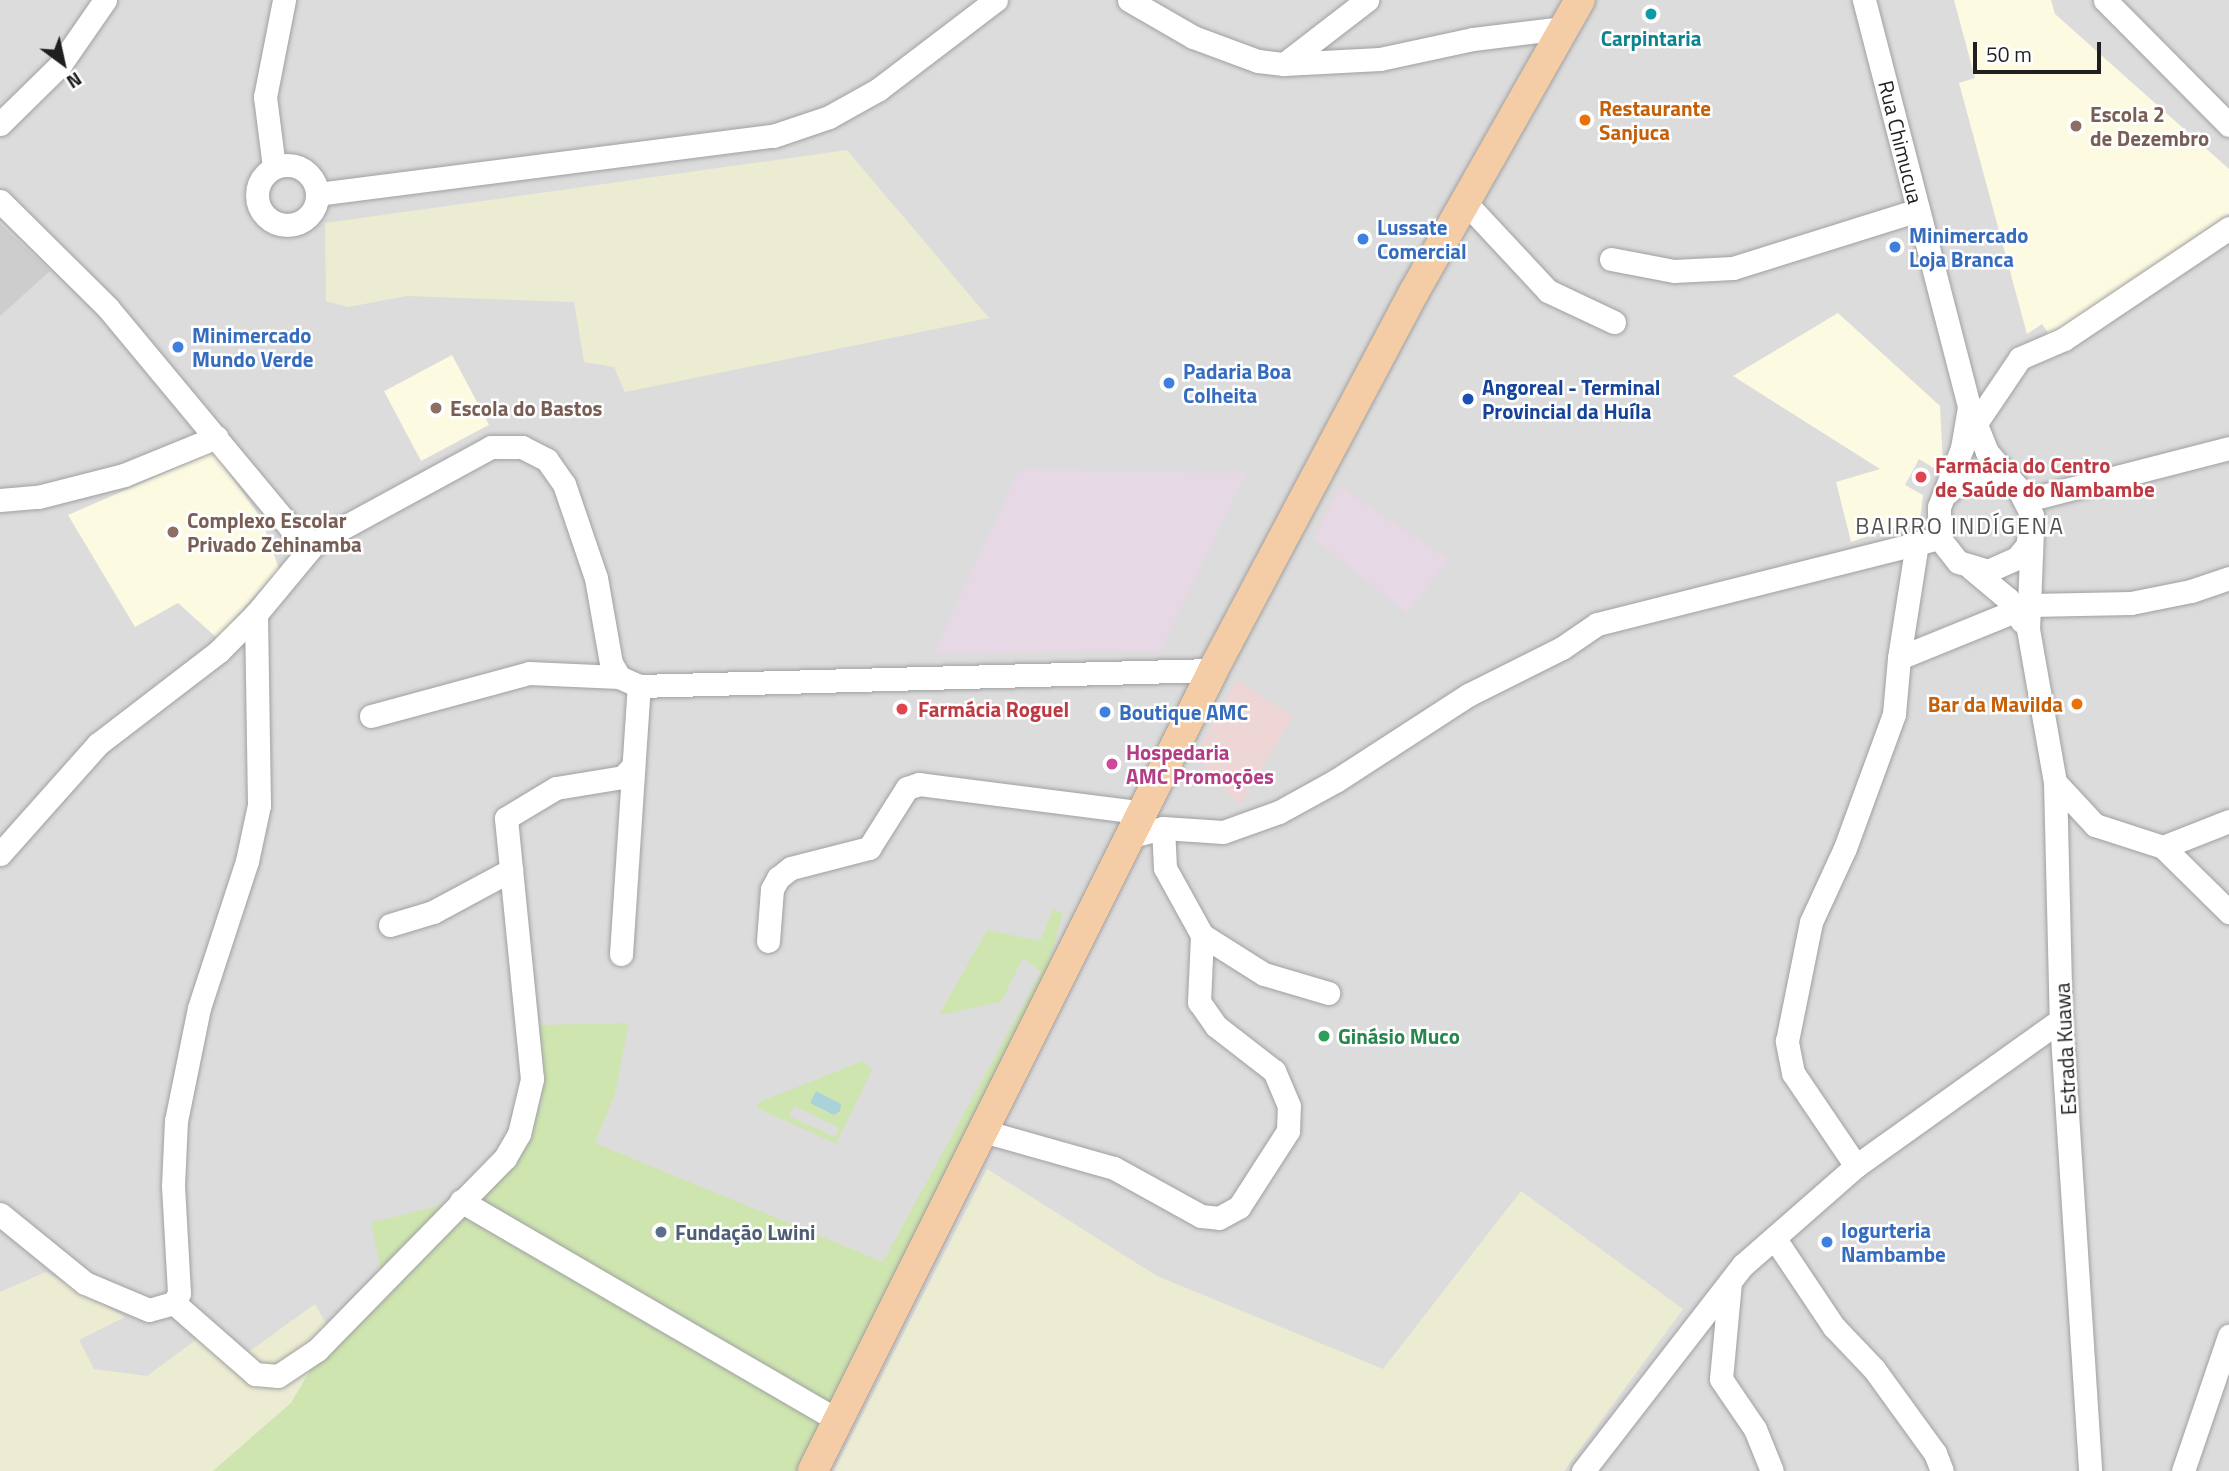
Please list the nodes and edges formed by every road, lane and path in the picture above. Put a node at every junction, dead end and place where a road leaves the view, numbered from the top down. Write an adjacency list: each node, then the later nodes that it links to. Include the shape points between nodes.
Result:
1 (105, 0): 12 (street, via 60,65)
2 (284, 0): 14 (street, via 265,97)
3 (996, 0): 9 (street)
4 (1129, 0): 11 (street, via 1193,37 1258,61)
5 (1367, 0): 11 (street)
6 (1580, 0): 10 (main road)
7 (1864, 0): 18 (street, Rua Chimucua)
8 (2105, 0): 13 (street)
9 (966, 10): 15 (street, via 880,89 829,117 772,136)
10 (1563, 28): 11 (street, via 1473,39 1380,59); 17 (main road)
11 (1284, 64)
12 (0, 124)
13 (2229, 125)
14 (274, 167): 15 (street, via 303,169); 15 (street, via 257,190 260,210 275,223 304,220)
15 (318, 194)
16 (0, 201): 23 (street, via 108,308)
17 (1465, 202): 21 (street, via 1548,291); 36 (main road)
18 (1919, 210): 20 (street, via 1733,268 1674,271); 22 (street, Rua Chimucua)
19 (2229, 228): 22 (street, via 2064,339 2020,358)
20 (1611, 259)
21 (1614, 322)
22 (1972, 415): 25 (street, Rua Chimucua); 26 (street, Rua Chimucua, via 1987,452)
23 (217, 437): 27 (street, via 124,475 38,497); 30 (street, via 295,533)
24 (2229, 448): 26 (street)
25 (1947, 493): 26 (street, via 1959,482 1981,475 2005,479); 29 (street, Rua Chimucua)
26 (2023, 494): 28 (street)
27 (0, 500)
28 (2032, 531): 31 (street, via 2017,558 1995,569); 34 (street)
29 (1928, 540): 31 (street); 35 (street, Rua Chimucua); 42 (street, via 1597,624 1562,648 1468,695 1279,812 1223,832)
30 (314, 544): 33 (street); 37 (street, via 463,460 491,447 522,447 547,460 564,484 582,527 611,663)
31 (1972, 569): 34 (street)
32 (2229, 578): 34 (street, via 2191,592)
33 (256, 614): 44 (street, via 219,650 98,744); 59 (street, via 259,804 247,862 199,1008 176,1121 173,1186 179,1293)
34 (2024, 615): 35 (street); 40 (street, Estrada Kuawa)
35 (1899, 658): 54 (street, Rua Chimucua, via 1894,714 1845,848 1811,922 1787,1041 1793,1073)
36 (1213, 670): 37 (street); 42 (main road)
37 (629, 682): 38 (street, via 529,673); 39 (street)
38 (371, 716)
39 (633, 766): 45 (street, via 623,777 556,788 506,818); 50 (street)
40 (2055, 782): 43 (street, via 2095,825); 52 (street, Estrada Kuawa)
41 (2229, 821): 43 (street)
42 (1143, 826): 48 (street); 49 (street, via 919,784 907,788 869,848 792,868 778,878 772,889); 53 (main road)
43 (2163, 847): 46 (street)
44 (0, 854)
45 (511, 870): 47 (street, via 433,912); 55 (street, via 532,1079 519,1134 505,1158)
46 (2229, 912)
47 (390, 925)
48 (1202, 935): 51 (street, via 1264,974); 53 (street, via 1199,1002 1216,1026 1274,1071 1289,1106 1288,1131 1239,1207 1219,1218 1201,1216 1114,1168)
49 (768, 941)
50 (621, 954)
51 (1328, 992)
52 (2062, 1020): 54 (street); 67 (street, Estrada Kuawa)
53 (983, 1131): 62 (main road)
54 (1856, 1166): 57 (street)
55 (461, 1200): 59 (street, via 317,1350 278,1376 255,1374); 62 (street)
56 (0, 1214): 59 (street, via 85,1283 149,1310)
57 (1775, 1239): 58 (street); 66 (street, via 1834,1327 1874,1369 1935,1453)
58 (1730, 1282): 64 (street); 65 (street, via 1721,1379 1755,1429)
59 (174, 1303)
60 (2229, 1336): 61 (street)
61 (2221, 1373): 68 (street)
62 (837, 1420): 63 (main road)
63 (813, 1471)
64 (1583, 1471)
65 (1772, 1471)
66 (1942, 1471)
67 (2090, 1471)
68 (2183, 1471)

